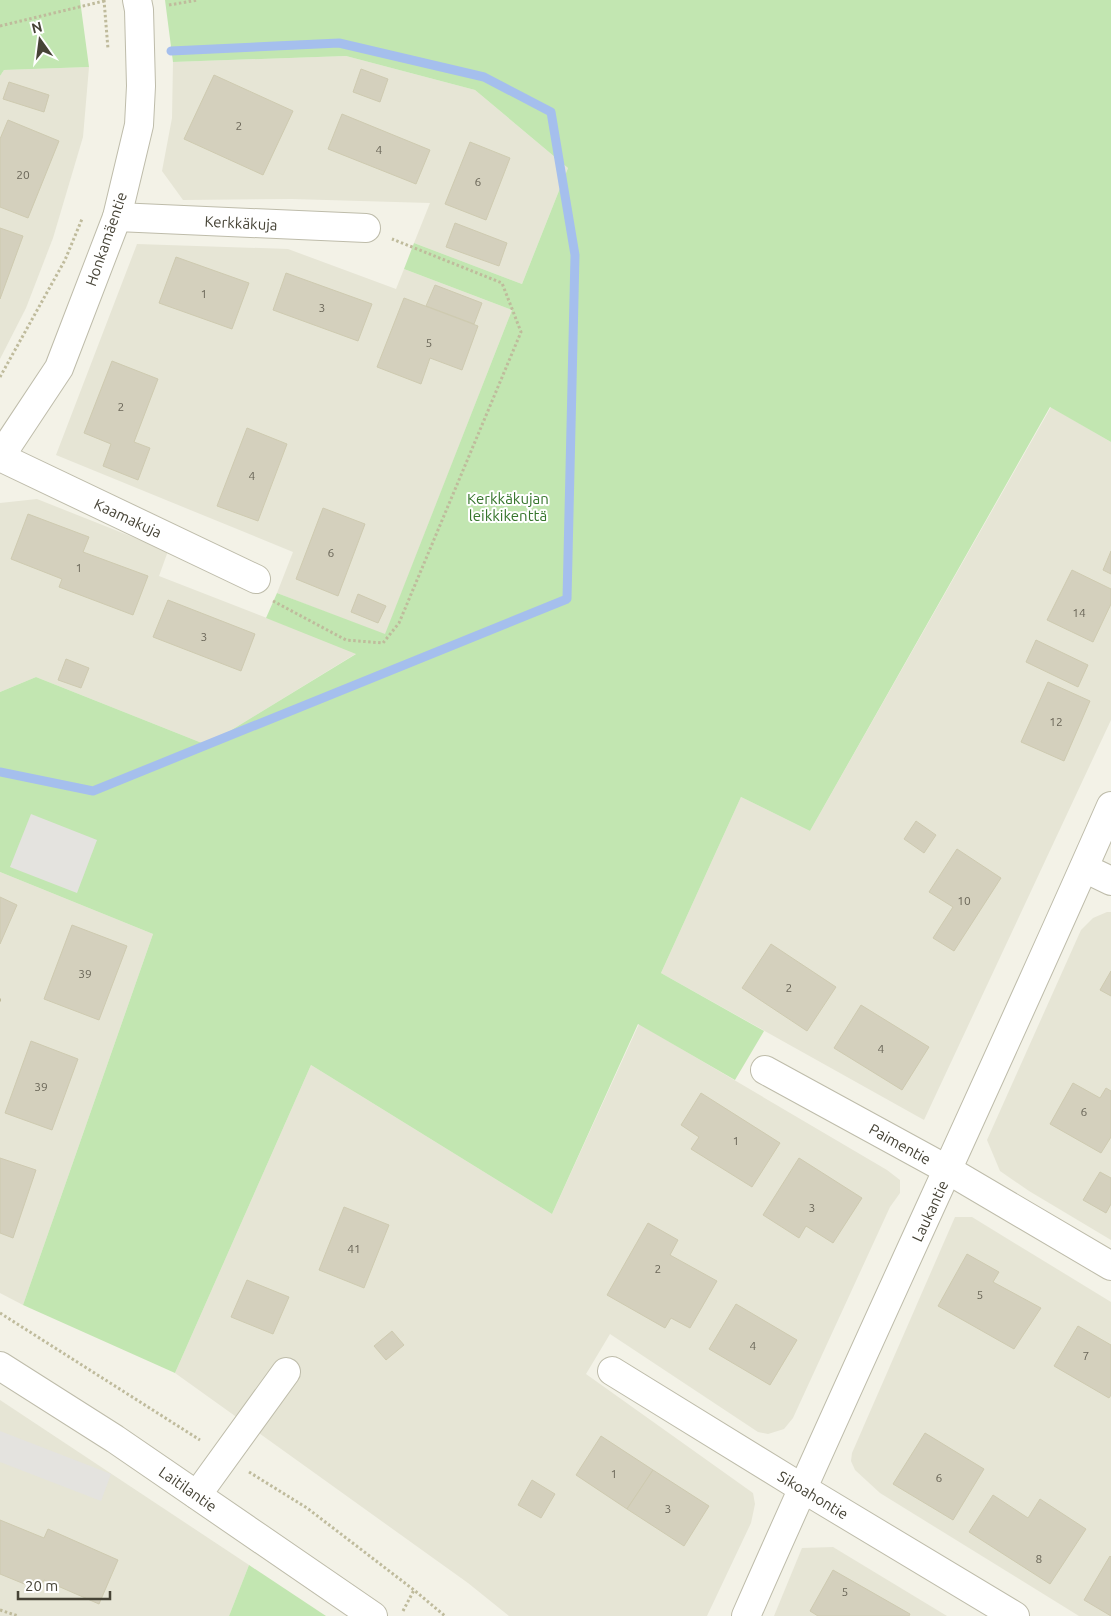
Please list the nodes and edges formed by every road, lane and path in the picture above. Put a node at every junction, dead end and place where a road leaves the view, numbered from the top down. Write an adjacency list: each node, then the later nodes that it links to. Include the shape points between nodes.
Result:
1 (198, 0): 3 (path)
2 (104, 1): 3 (path); 4 (path); 5 (path)
3 (138, 5): 6 (street, Honkamäentie, via 139,125)
4 (0, 26)
5 (108, 51)
6 (117, 217): 8 (street, Kerkkäkuja); 10 (street, Honkamäentie, via 59,368)
7 (82, 218): 9 (path, via 65,260)
8 (366, 228): 11 (path, via 502,283 521,332 399,623 383,643 346,640 274,601)
9 (0, 377)
10 (0, 457): 11 (street, Kaamakuja)
11 (256, 579)
12 (1111, 806): 13 (street, Laukantie)
13 (1084, 868): 14 (street); 16 (street, Laukantie)
14 (1111, 881)
15 (765, 1070): 16 (street, Paimentie)
16 (948, 1170): 17 (street, Paimentie); 21 (street, Laukantie)
17 (1111, 1266)
18 (0, 1366): 22 (street, Laitilantie)
19 (612, 1371): 21 (street, Sikoahontie)
20 (286, 1372): 22 (street)
21 (802, 1488): 28 (street, Laukantie); 29 (street, Sikoahontie)
22 (197, 1495): 26 (street, Laitilantie)
23 (414, 1590): 27 (path)
24 (0, 1610): 25 (path)
25 (18, 1616)
26 (373, 1616)
27 (400, 1616)
28 (746, 1616)
29 (1015, 1616)

